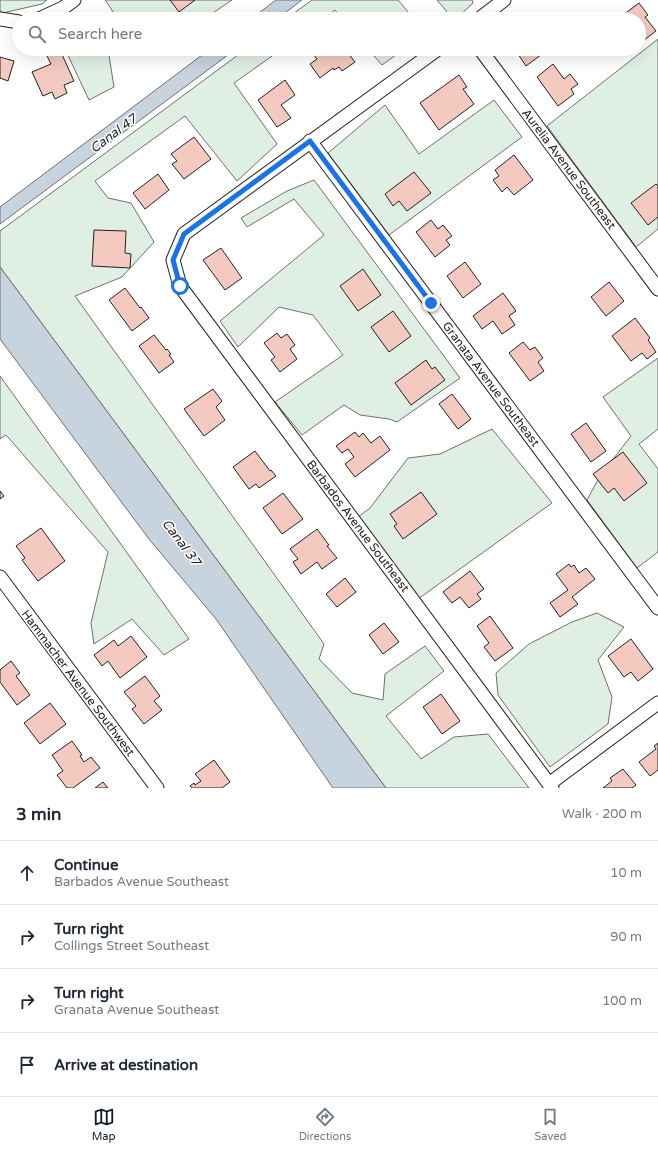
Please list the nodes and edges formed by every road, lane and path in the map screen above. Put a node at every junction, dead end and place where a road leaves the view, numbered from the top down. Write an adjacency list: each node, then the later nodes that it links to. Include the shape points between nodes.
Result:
1 (74, 0): 3 (street)
2 (504, 0): 4 (street)
3 (54, 12)
4 (488, 12)
5 (428, 56): 7 (street)
6 (485, 56): 8 (street, Aurelia Avenue Southeast)
7 (310, 141): 10 (street, Granata Avenue Southeast); 12 (street, Barbados Avenue Southeast, via 184,234 173,260 180,286)
8 (658, 289)
9 (0, 577): 13 (street, Hammacher Avenue Southwest)
10 (658, 608)
11 (658, 703): 12 (street)
12 (551, 786)
13 (157, 788)

